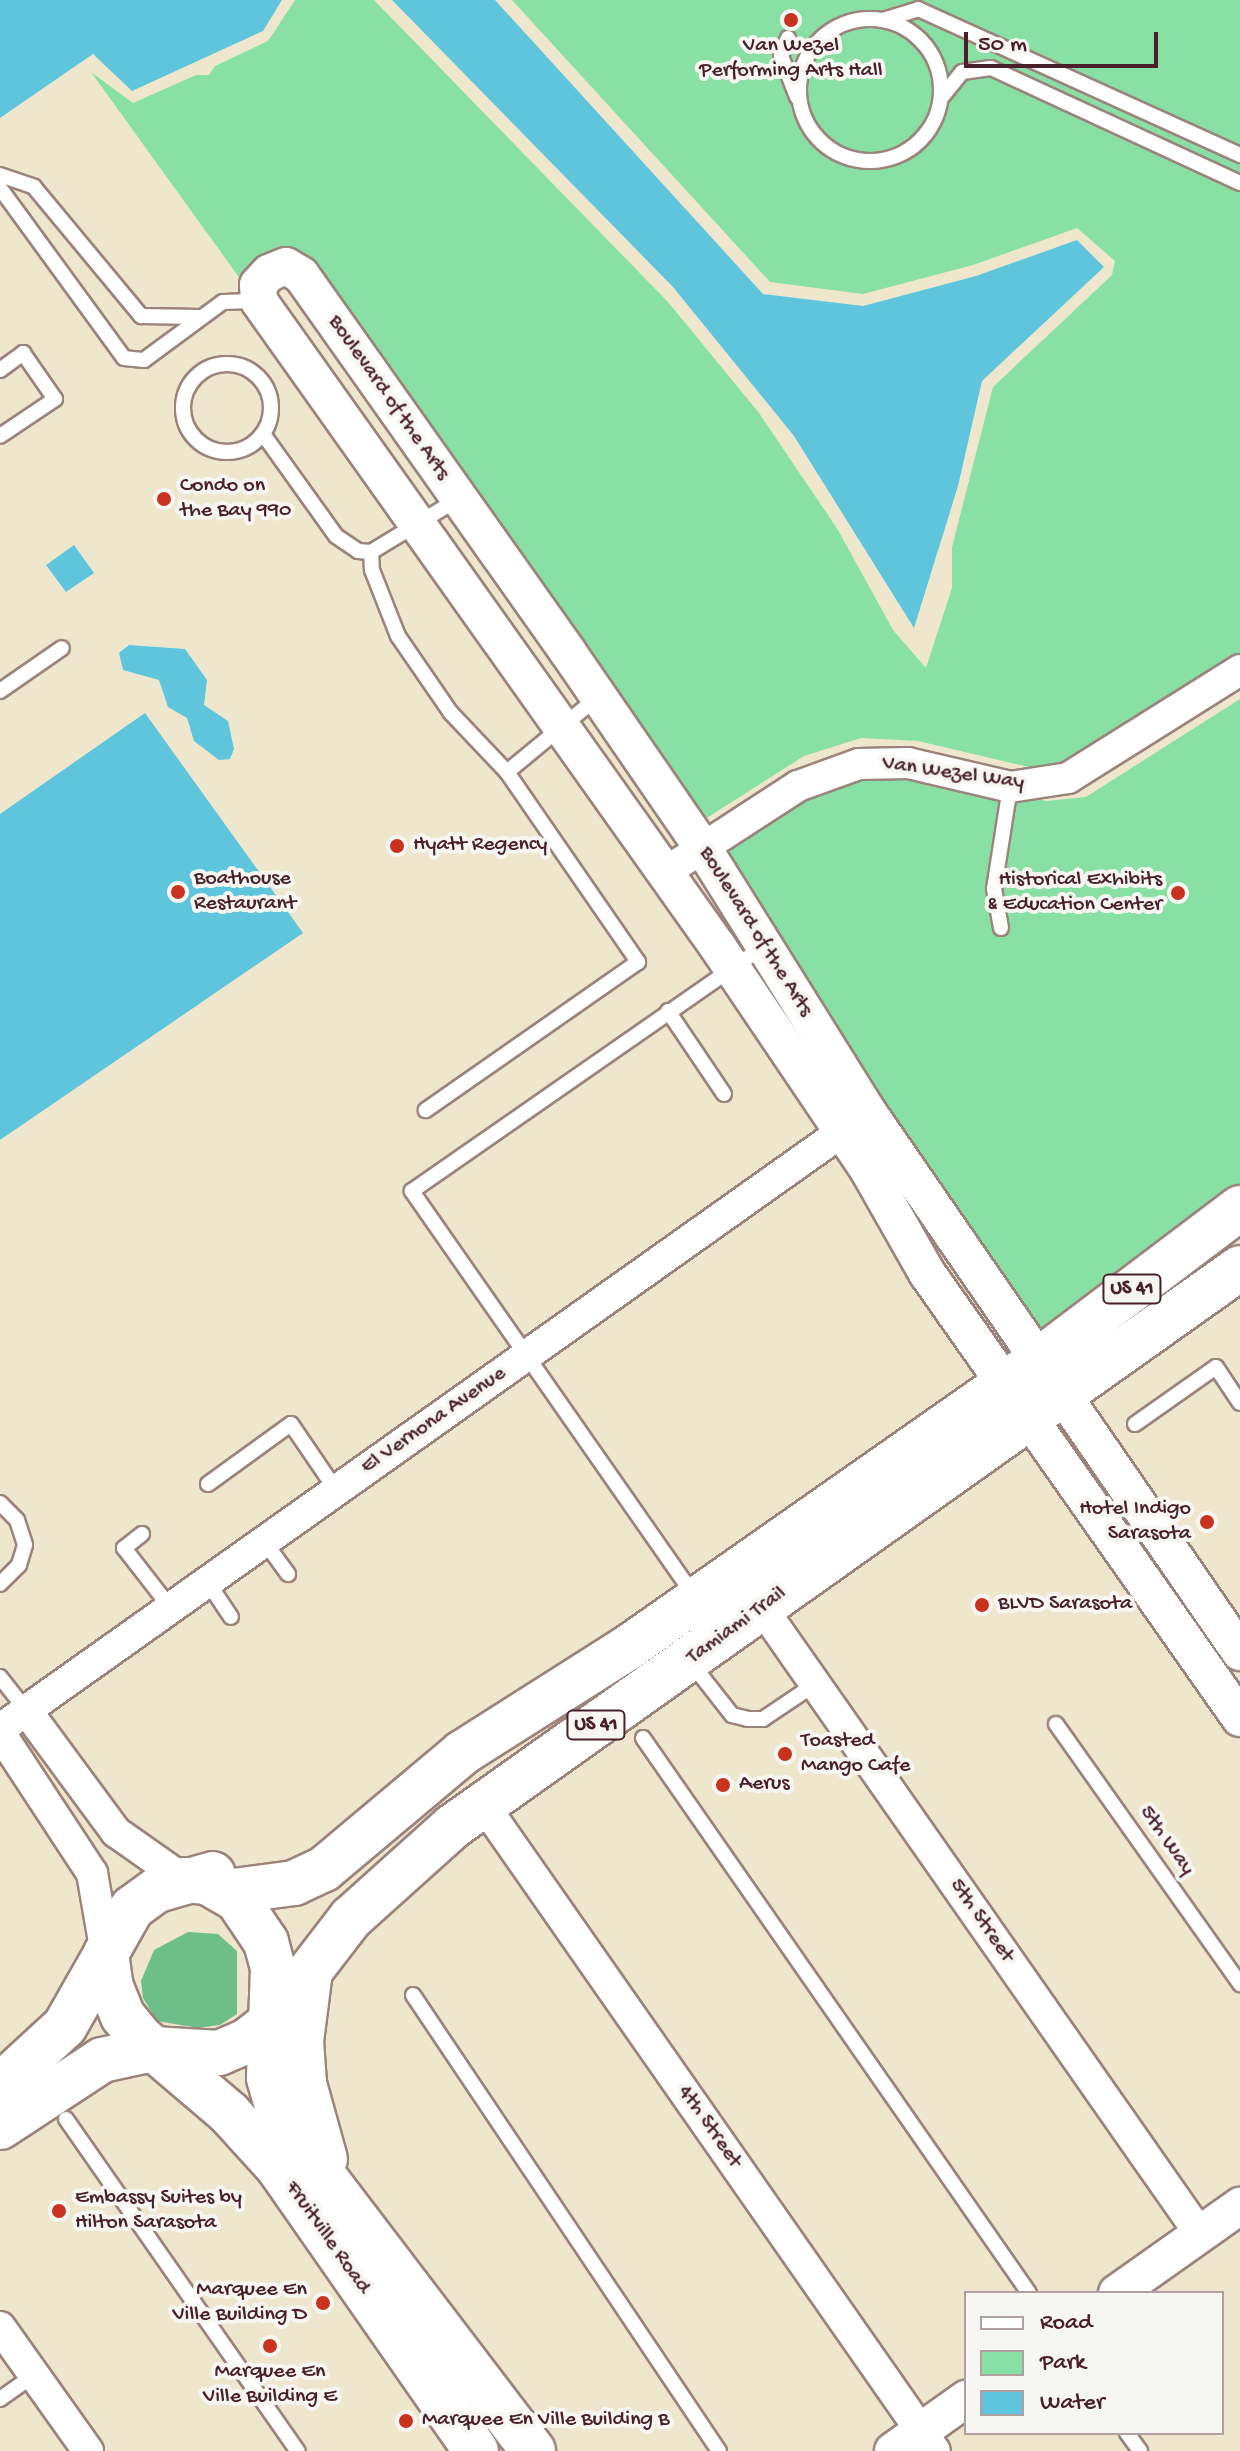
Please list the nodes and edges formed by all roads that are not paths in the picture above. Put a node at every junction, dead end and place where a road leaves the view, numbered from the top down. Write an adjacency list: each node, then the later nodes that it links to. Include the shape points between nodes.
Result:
1 (901, 0): 2 (lane)
2 (918, 9): 3 (lane); 7 (lane)
3 (883, 20): 5 (lane, via 921,40 941,77); 6 (lane, via 859,19 836,27 817,42 799,85)
4 (788, 38): 6 (lane, via 781,56)
5 (941, 98): 6 (lane, via 920,141 900,155 876,161 830,149 812,132); 9 (lane, via 962,72 991,68)
6 (802, 109)
7 (1240, 158): 9 (lane)
8 (0, 175): 12 (lane, via 34,187 141,316)
9 (1236, 182)
10 (0, 188): 12 (lane, via 124,358 144,360)
11 (259, 301): 12 (lane, via 223,302); 16 (street, Boulevard of the Arts, via 258,285 269,273 294,268); 17 (street, Boulevard of the Arts)
12 (200, 317)
13 (0, 370): 15 (lane, via 23,353 55,399)
14 (263, 434): 14 (lane, via 271,410 269,395 251,371 222,364 196,376 184,401 184,415 197,440 221,452 235,451); 18 (lane, via 336,536 358,551)
15 (0, 436)
16 (459, 498): 17 (lane); 22 (street, Boulevard of the Arts)
17 (421, 523): 18 (lane); 23 (street, Boulevard of the Arts)
18 (371, 552): 24 (lane, via 372,570 398,636 447,707)
19 (62, 648): 21 (lane)
20 (1240, 670): 25 (street, Van Wezel Way, via 1068,778)
21 (0, 691)
22 (598, 697): 23 (lane); 26 (street, Boulevard of the Arts)
23 (564, 728): 24 (lane); 27 (street, Boulevard of the Arts)
24 (507, 772): 33 (lane, via 638,962)
25 (1010, 787): 26 (street, Van Wezel Way, via 899,762 859,764 798,786); 28 (lane, via 994,889)
26 (704, 850): 27 (street, Van Wezel Way); 29 (street, Boulevard of the Arts)
27 (664, 873): 30 (street, Boulevard of the Arts)
28 (1001, 928)
29 (764, 946): 30 (lane); 34 (street, Boulevard of the Arts)
30 (731, 967): 31 (lane); 34 (street, Boulevard of the Arts)
31 (668, 1011): 32 (lane); 37 (lane, via 412,1191)
32 (724, 1094)
33 (426, 1110)
34 (854, 1123): 37 (street, El Vernona Avenue); 38 (street, Boulevard of the Arts)
35 (1240, 1208): 38 (main road, Tamiami Trail / US 41)
36 (1240, 1268): 38 (main road, Tamiami Trail / US 41)
37 (526, 1356): 42 (street, El Vernona Avenue); 49 (lane)
38 (1033, 1389): 49 (main road, Tamiami Trail / US 41); 51 (main road, Tamiami Trail / US 41); 53 (street, Boulevard of the Arts); 58 (street, Boulevard of the Arts)
39 (1240, 1403): 40 (lane, via 1216,1367)
40 (1135, 1424)
41 (208, 1484): 42 (lane, via 291,1424)
42 (336, 1490): 45 (street, El Vernona Avenue)
43 (0, 1503): 48 (lane, via 17,1520 25,1545 19,1565)
44 (142, 1534): 50 (lane, via 124,1548)
45 (264, 1541): 46 (lane); 47 (street, El Vernona Avenue)
46 (288, 1574)
47 (207, 1581): 50 (street, El Vernona Avenue); 52 (lane)
48 (0, 1584)
49 (697, 1599): 62 (main road, Tamiami Trail / US 41, via 568,1689)
50 (170, 1607): 57 (street, El Vernona Avenue)
51 (762, 1608): 54 (main road, Tamiami Trail / US 41); 56 (street, 5th Street)
52 (231, 1617)
53 (1240, 1652)
54 (690, 1660): 56 (lane, via 732,1715 748,1719 763,1719); 63 (main road, Tamiami Trail / US 41)
55 (0, 1677): 57 (lane)
56 (815, 1684): 77 (street, 5th Street)
57 (26, 1710): 60 (street, El Vernona Avenue); 64 (street, via 116,1832)
58 (1240, 1718)
59 (1056, 1724): 68 (lane, 5th Way)
60 (0, 1731): 66 (street, via 92,1873)
61 (643, 1738): 78 (lane)
62 (462, 1753): 64 (main road, via 319,1847); 65 (main road, Tamiami Trail / US 41, via 324,1869 294,1883)
63 (483, 1804): 67 (main road, Tamiami Trail / US 41, via 351,1918); 84 (street, 4th Street)
64 (184, 1880): 65 (main road, US 41, via 207,1882); 66 (main road, via 132,1908)
65 (226, 1892): 70 (main road, via 253,1918 266,1942 273,1968)
66 (106, 1953): 71 (main road, via 111,1987 123,2016); 73 (main road, via 65,2026)
67 (310, 1969): 70 (main road, Tamiami Trail / US 41); 76 (main road, via 301,2041 304,2084 327,2165)
68 (1240, 1984)
69 (413, 1995): 89 (lane)
70 (270, 2023): 71 (main road, US 41, via 219,2053); 76 (main road, Fruitville Road, via 269,2078 276,2109)
71 (153, 2049): 72 (main road, Fruitville Road); 73 (main road, US 41, via 89,2066)
72 (216, 2100): 73 (main road, via 171,2085 110,2084); 87 (main road, Fruitville Road, via 278,2167)
73 (6, 2109)
74 (66, 2119): 86 (lane)
75 (1240, 2206): 77 (street)
76 (350, 2209): 88 (main road, Fruitville Road)
77 (1200, 2234): 79 (street)
78 (1028, 2291)
79 (1120, 2291)
80 (0, 2327): 81 (street)
81 (34, 2375): 82 (lane); 85 (street)
82 (0, 2399)
83 (964, 2401): 84 (street)
84 (916, 2444)
85 (88, 2451)
86 (298, 2451)
87 (476, 2451)
88 (533, 2451)
89 (719, 2451)

